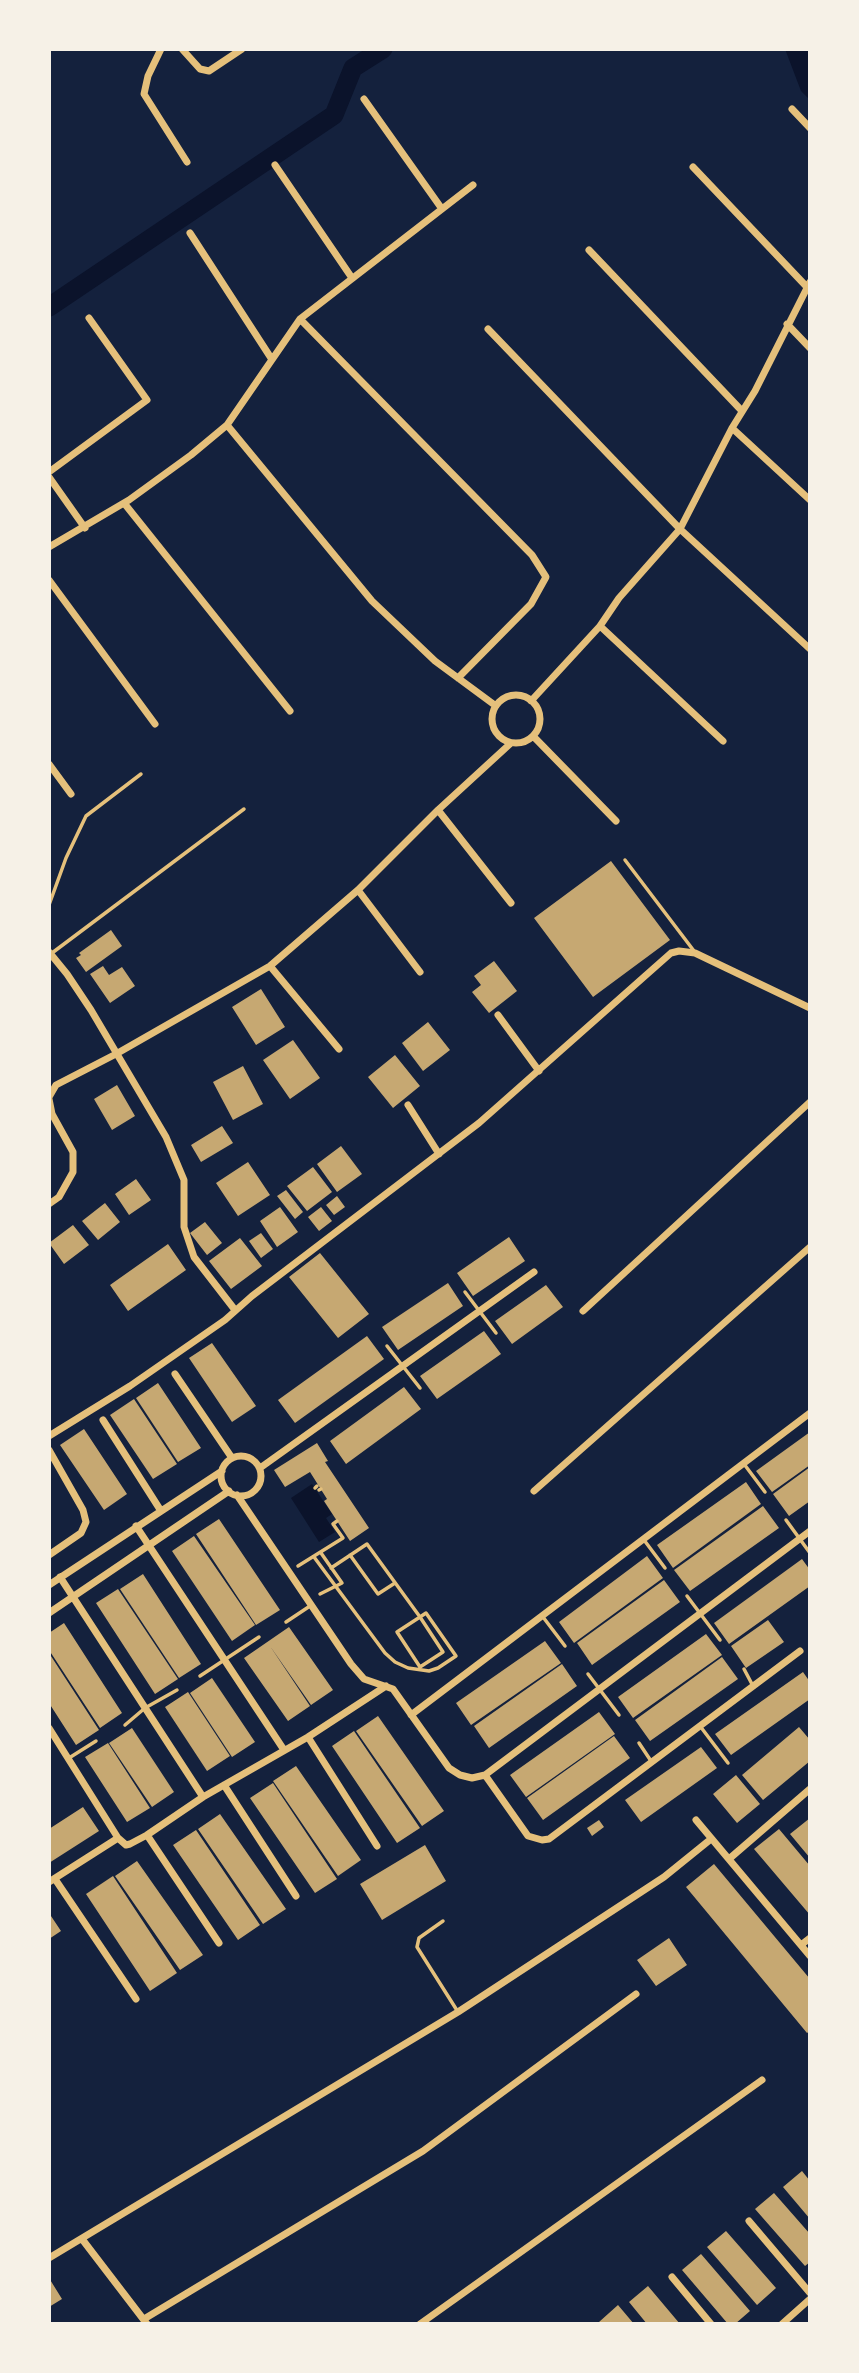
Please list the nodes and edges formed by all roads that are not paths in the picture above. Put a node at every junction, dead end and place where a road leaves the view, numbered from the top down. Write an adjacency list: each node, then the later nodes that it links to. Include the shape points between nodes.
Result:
1 (160, 49): 7 (street, via 144,94)
2 (183, 49): 3 (street, via 200,69 209,71)
3 (242, 49)
4 (365, 99): 11 (street)
5 (792, 109): 6 (street)
6 (810, 128)
7 (187, 162)
8 (275, 165): 14 (street)
9 (693, 167): 15 (street)
10 (473, 185): 11 (street)
11 (442, 209): 14 (street)
12 (190, 233): 21 (street)
13 (589, 250): 22 (street)
14 (352, 278): 17 (street)
15 (808, 284): 18 (street)
16 (89, 318): 25 (street, via 147,400)
17 (300, 319): 21 (street); 34 (street, via 532,555 546,576 531,604)
18 (787, 324): 20 (street); 22 (street)
19 (488, 329): 29 (street)
20 (810, 348)
21 (271, 358): 23 (street)
22 (743, 411): 24 (street)
23 (227, 425): 27 (street); 34 (street, via 372,601)
24 (732, 428): 26 (street); 29 (street)
25 (49, 475): 28 (street)
26 (810, 500)
27 (124, 503): 28 (street); 37 (street)
28 (85, 528): 30 (street)
29 (680, 529): 32 (street); 33 (street)
30 (49, 547)
31 (49, 580): 38 (street)
32 (600, 626): 35 (street); 40 (street)
33 (810, 649)
34 (458, 678): 36 (street)
35 (531, 701): 36 (street, via 509,696); 39 (street, via 540,722)
36 (496, 706): 41 (street, via 494,729)
37 (290, 710)
38 (155, 724)
39 (533, 736): 41 (street); 47 (street)
40 (723, 741)
41 (512, 743): 46 (street)
42 (49, 764): 44 (street)
43 (141, 774): 51 (lane, via 86,816)
44 (71, 794)
45 (244, 809): 52 (lane)
46 (438, 810): 49 (street); 50 (street)
47 (616, 821)
48 (625, 860): 53 (lane)
49 (358, 890): 54 (street); 55 (street)
50 (511, 903)
51 (49, 905)
52 (50, 953): 59 (street)
53 (695, 953): 56 (street); 60 (street, via 678,951 666,956)
54 (270, 966): 58 (street); 59 (street)
55 (420, 972)
56 (810, 1008)
57 (498, 1016): 60 (street)
58 (339, 1049)
59 (116, 1054): 61 (street, via 56,1085); 69 (street, via 166,1138 184,1181 184,1227 194,1256)
60 (539, 1071): 64 (street)
61 (49, 1098): 65 (street, via 52,1114 73,1152 73,1172 59,1197)
62 (810, 1102): 71 (street)
63 (408, 1105): 64 (street)
64 (439, 1154): 69 (street)
65 (49, 1204)
66 (810, 1247): 86 (street)
67 (534, 1272): 70 (street)
68 (465, 1292): 70 (lane)
69 (235, 1310): 79 (street, via 131,1386)
70 (479, 1311): 72 (lane); 74 (street)
71 (583, 1311)
72 (496, 1334)
73 (387, 1346): 74 (lane)
74 (403, 1366): 76 (lane); 83 (street)
75 (175, 1374): 81 (street)
76 (420, 1388)
77 (810, 1413): 82 (street)
78 (103, 1420): 89 (street)
79 (49, 1436)
80 (49, 1450): 97 (street, via 86,1522 81,1533)
81 (232, 1458): 83 (street, via 248,1457); 84 (street)
82 (744, 1464): 87 (lane); 94 (street)
83 (260, 1468): 88 (street, via 261,1480 255,1490)
84 (222, 1471): 85 (street, via 222,1482); 89 (street)
85 (229, 1491): 88 (street); 95 (street)
86 (534, 1491)
87 (765, 1492)
88 (237, 1495): 103 (street)
89 (161, 1511): 91 (street)
90 (786, 1520): 93 (lane)
91 (136, 1526): 95 (street); 99 (street)
92 (810, 1531): 93 (street)
93 (799, 1539): 96 (lane); 105 (street)
94 (645, 1540): 98 (lane); 106 (street)
95 (149, 1545): 102 (street); 112 (street)
96 (810, 1553)
97 (49, 1555)
98 (665, 1568)
99 (60, 1577): 100 (street); 102 (street)
100 (49, 1585)
101 (687, 1596): 105 (lane)
102 (73, 1598): 104 (street); 120 (street)
103 (310, 1603): 107 (lane); 116 (street, via 362,1678)
104 (49, 1613)
105 (699, 1614): 109 (lane); 118 (street)
106 (543, 1616): 110 (lane); 121 (street)
107 (286, 1622)
108 (259, 1637): 112 (lane)
109 (720, 1640)
110 (565, 1646)
111 (800, 1651): 117 (street)
112 (224, 1660): 115 (lane); 129 (street)
113 (744, 1670): 117 (lane)
114 (588, 1674): 118 (lane)
115 (200, 1676)
116 (387, 1686): 121 (street); 126 (street)
117 (753, 1686): 124 (street)
118 (599, 1689): 122 (lane); 133 (street)
119 (177, 1690): 120 (lane)
120 (145, 1708): 123 (lane); 136 (street)
121 (411, 1715): 133 (street, via 449,1768 472,1778)
122 (619, 1715)
123 (125, 1725)
124 (700, 1726): 131 (street); 132 (lane)
125 (49, 1728): 130 (street)
126 (308, 1737): 129 (street); 141 (street)
127 (96, 1741): 130 (lane)
128 (639, 1743): 131 (lane)
129 (284, 1749): 134 (street)
130 (69, 1758): 139 (street)
131 (652, 1762): 133 (street, via 542,1840 528,1836)
132 (728, 1763)
133 (485, 1775)
134 (224, 1785): 136 (street); 144 (street)
135 (810, 1789): 142 (street)
136 (203, 1797): 138 (street)
137 (696, 1820): 140 (street)
138 (147, 1835): 139 (street, via 126,1845); 147 (street)
139 (118, 1838): 143 (street)
140 (711, 1839): 142 (street); 152 (street, via 664,1877)
141 (377, 1846)
142 (729, 1859): 148 (street)
143 (52, 1881): 151 (street)
144 (296, 1896)
145 (443, 1921): 152 (lane, via 419,1938 417,1947)
146 (810, 1938): 148 (street)
147 (219, 1943)
148 (801, 1945): 149 (street)
149 (810, 1956)
150 (636, 1994): 160 (street, via 423,2151)
151 (135, 1999)
152 (458, 2012): 155 (street)
153 (762, 2080): 161 (street)
154 (749, 2221): 158 (street)
155 (82, 2239): 156 (street); 160 (street)
156 (49, 2258)
157 (672, 2277): 162 (street)
158 (810, 2293)
159 (810, 2299): 163 (street)
160 (146, 2322)
161 (420, 2324)
162 (711, 2324)
163 (782, 2324)

